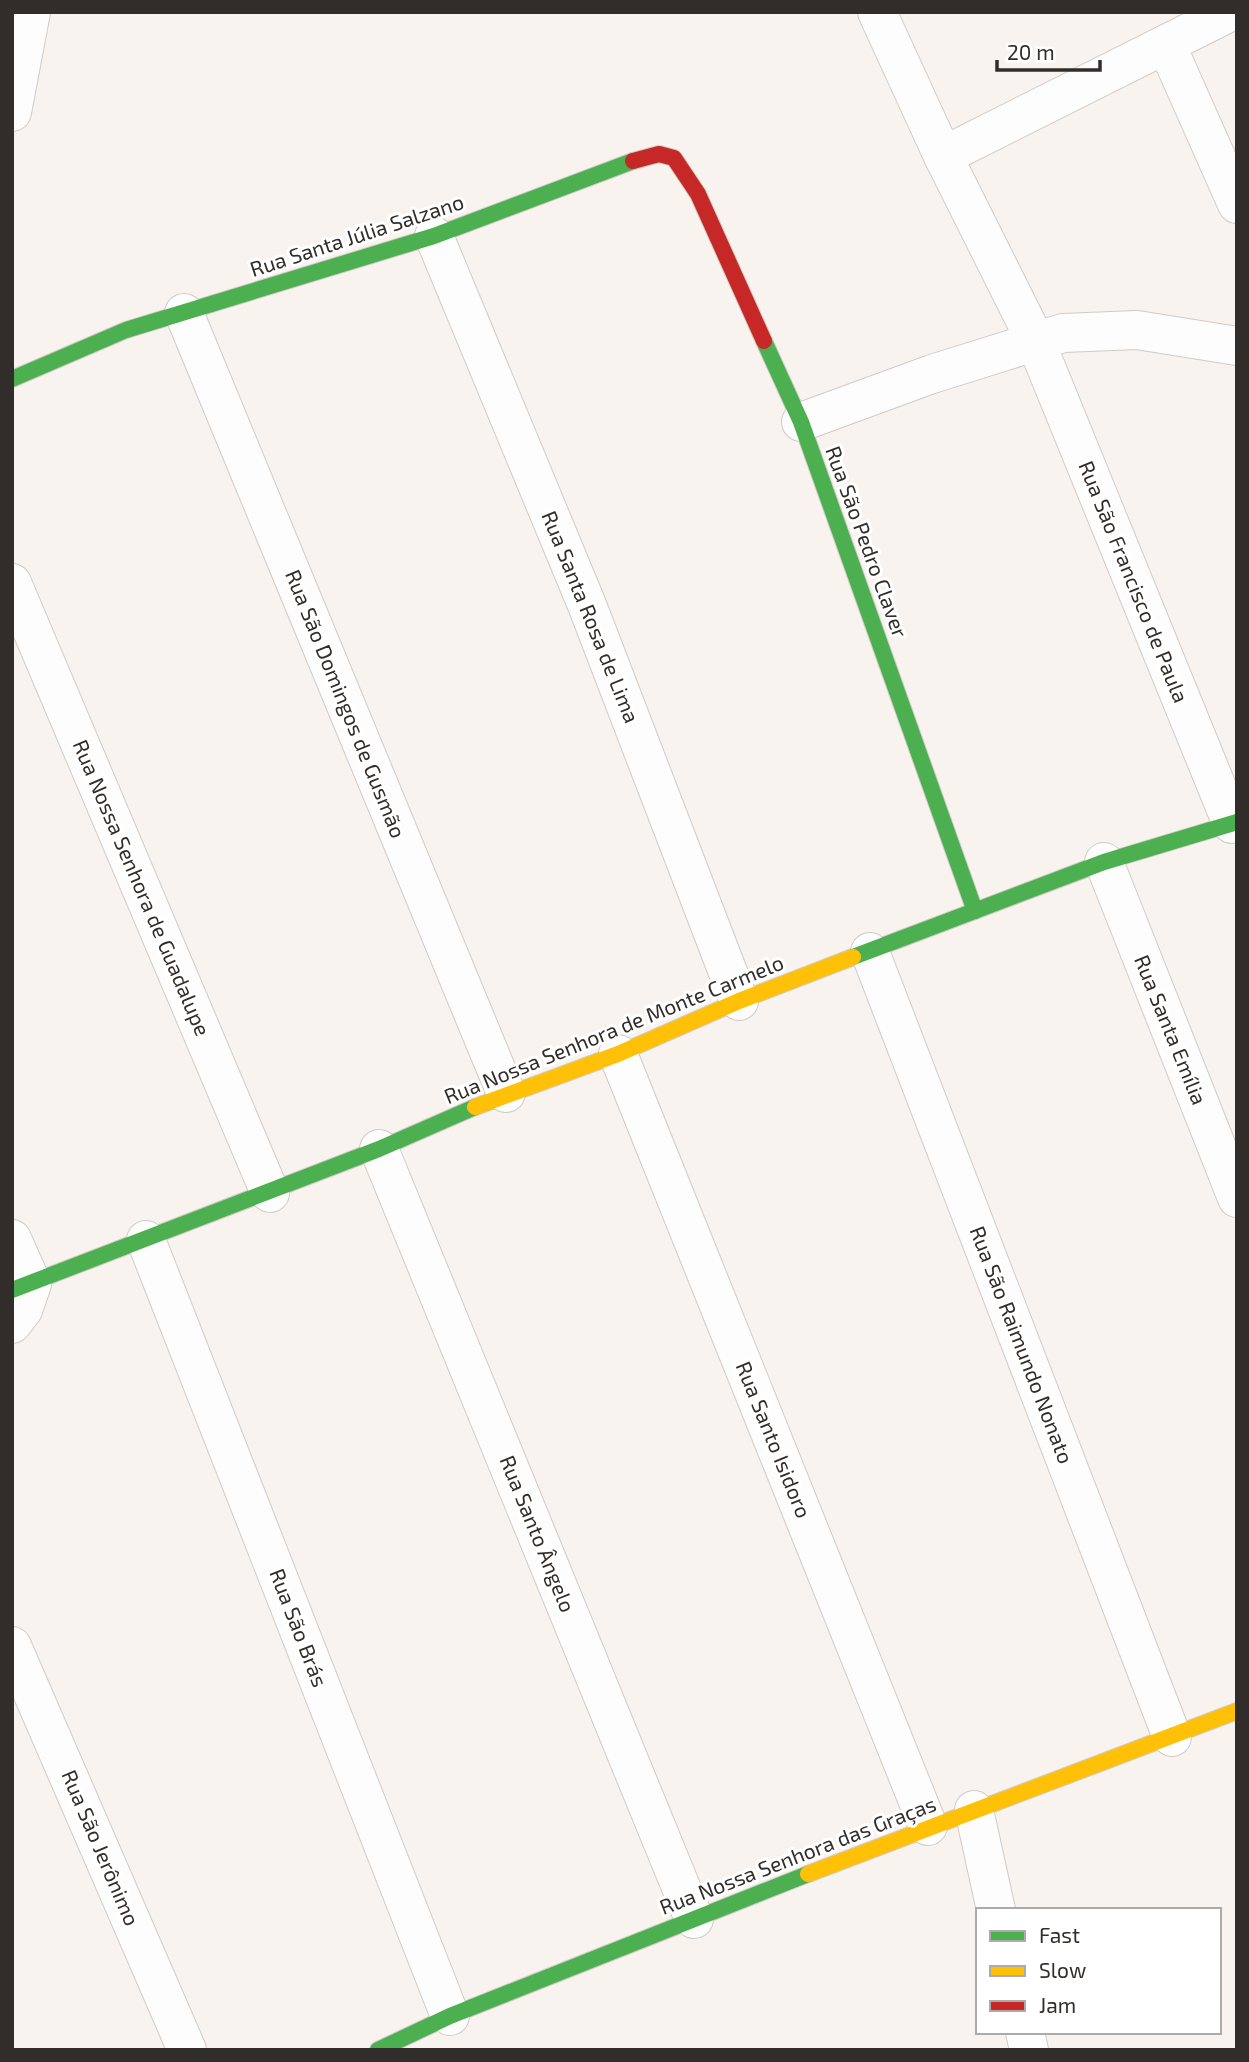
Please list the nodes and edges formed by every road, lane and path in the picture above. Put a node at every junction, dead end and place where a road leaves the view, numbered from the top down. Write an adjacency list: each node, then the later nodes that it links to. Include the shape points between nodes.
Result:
1 (31, 12): 5 (street)
2 (877, 12): 6 (street, Rua São Francisco de Paula)
3 (1230, 12): 4 (street)
4 (1166, 44): 6 (street); 8 (street)
5 (12, 112)
6 (943, 156): 11 (street, Rua São Francisco de Paula)
7 (698, 194): 9 (street, Rua Santa Júlia Salzano, via 674,158 653,155); 14 (street, Rua São Pedro Claver)
8 (1237, 204)
9 (434, 236): 10 (street, Rua Santa Júlia Salzano); 20 (street, Rua Santa Rosa de Lima, via 587,604)
10 (184, 313): 13 (street, Rua Santa Júlia Salzano, via 126,330); 22 (street, Rua São Domingos de Gusmão)
11 (1035, 340): 12 (street, via 1084,331 1137,330); 14 (street); 16 (street, Rua São Francisco de Paula)
12 (1237, 346)
13 (12, 379)
14 (801, 422): 18 (street, Rua São Pedro Claver)
15 (12, 583): 24 (street, Rua Nossa Senhora de Guadalupe)
16 (1234, 823): 17 (street, Rua Nossa Senhora de Monte Carmelo)
17 (1104, 862): 18 (street, Rua Nossa Senhora de Monte Carmelo); 25 (street, Rua Santa Emília)
18 (975, 911): 19 (street, Rua Nossa Senhora de Monte Carmelo)
19 (870, 952): 20 (street, Rua Nossa Senhora de Monte Carmelo); 31 (street, Rua São Raimundo Nonato)
20 (739, 1001): 21 (street, Rua Nossa Senhora de Monte Carmelo)
21 (618, 1054): 22 (street, Rua Nossa Senhora de Monte Carmelo); 33 (street, Rua Santo Isidoro)
22 (506, 1093): 23 (street, Rua Nossa Senhora de Monte Carmelo)
23 (379, 1149): 24 (street, Rua Nossa Senhora de Monte Carmelo); 35 (street, Rua Santo Ângelo)
24 (270, 1192): 27 (street, Rua Nossa Senhora de Monte Carmelo)
25 (1237, 1198)
26 (12, 1239): 28 (street)
27 (146, 1240): 28 (street, Rua Nossa Senhora de Monte Carmelo); 36 (street, Rua São Brás)
28 (20, 1302)
29 (12, 1646): 37 (street, Rua São Jerônimo)
30 (1237, 1711): 31 (street, Rua Nossa Senhora das Graças)
31 (1172, 1737): 32 (street, Rua Nossa Senhora das Graças)
32 (974, 1810): 33 (street, Rua Nossa Senhora das Graças); 34 (street)
33 (928, 1826): 35 (street, Rua Nossa Senhora das Graças)
34 (996, 1908)
35 (694, 1919): 36 (street, Rua Nossa Senhora das Graças)
36 (450, 2016): 38 (street, Rua Nossa Senhora das Graças)
37 (187, 2050)
38 (378, 2050)

